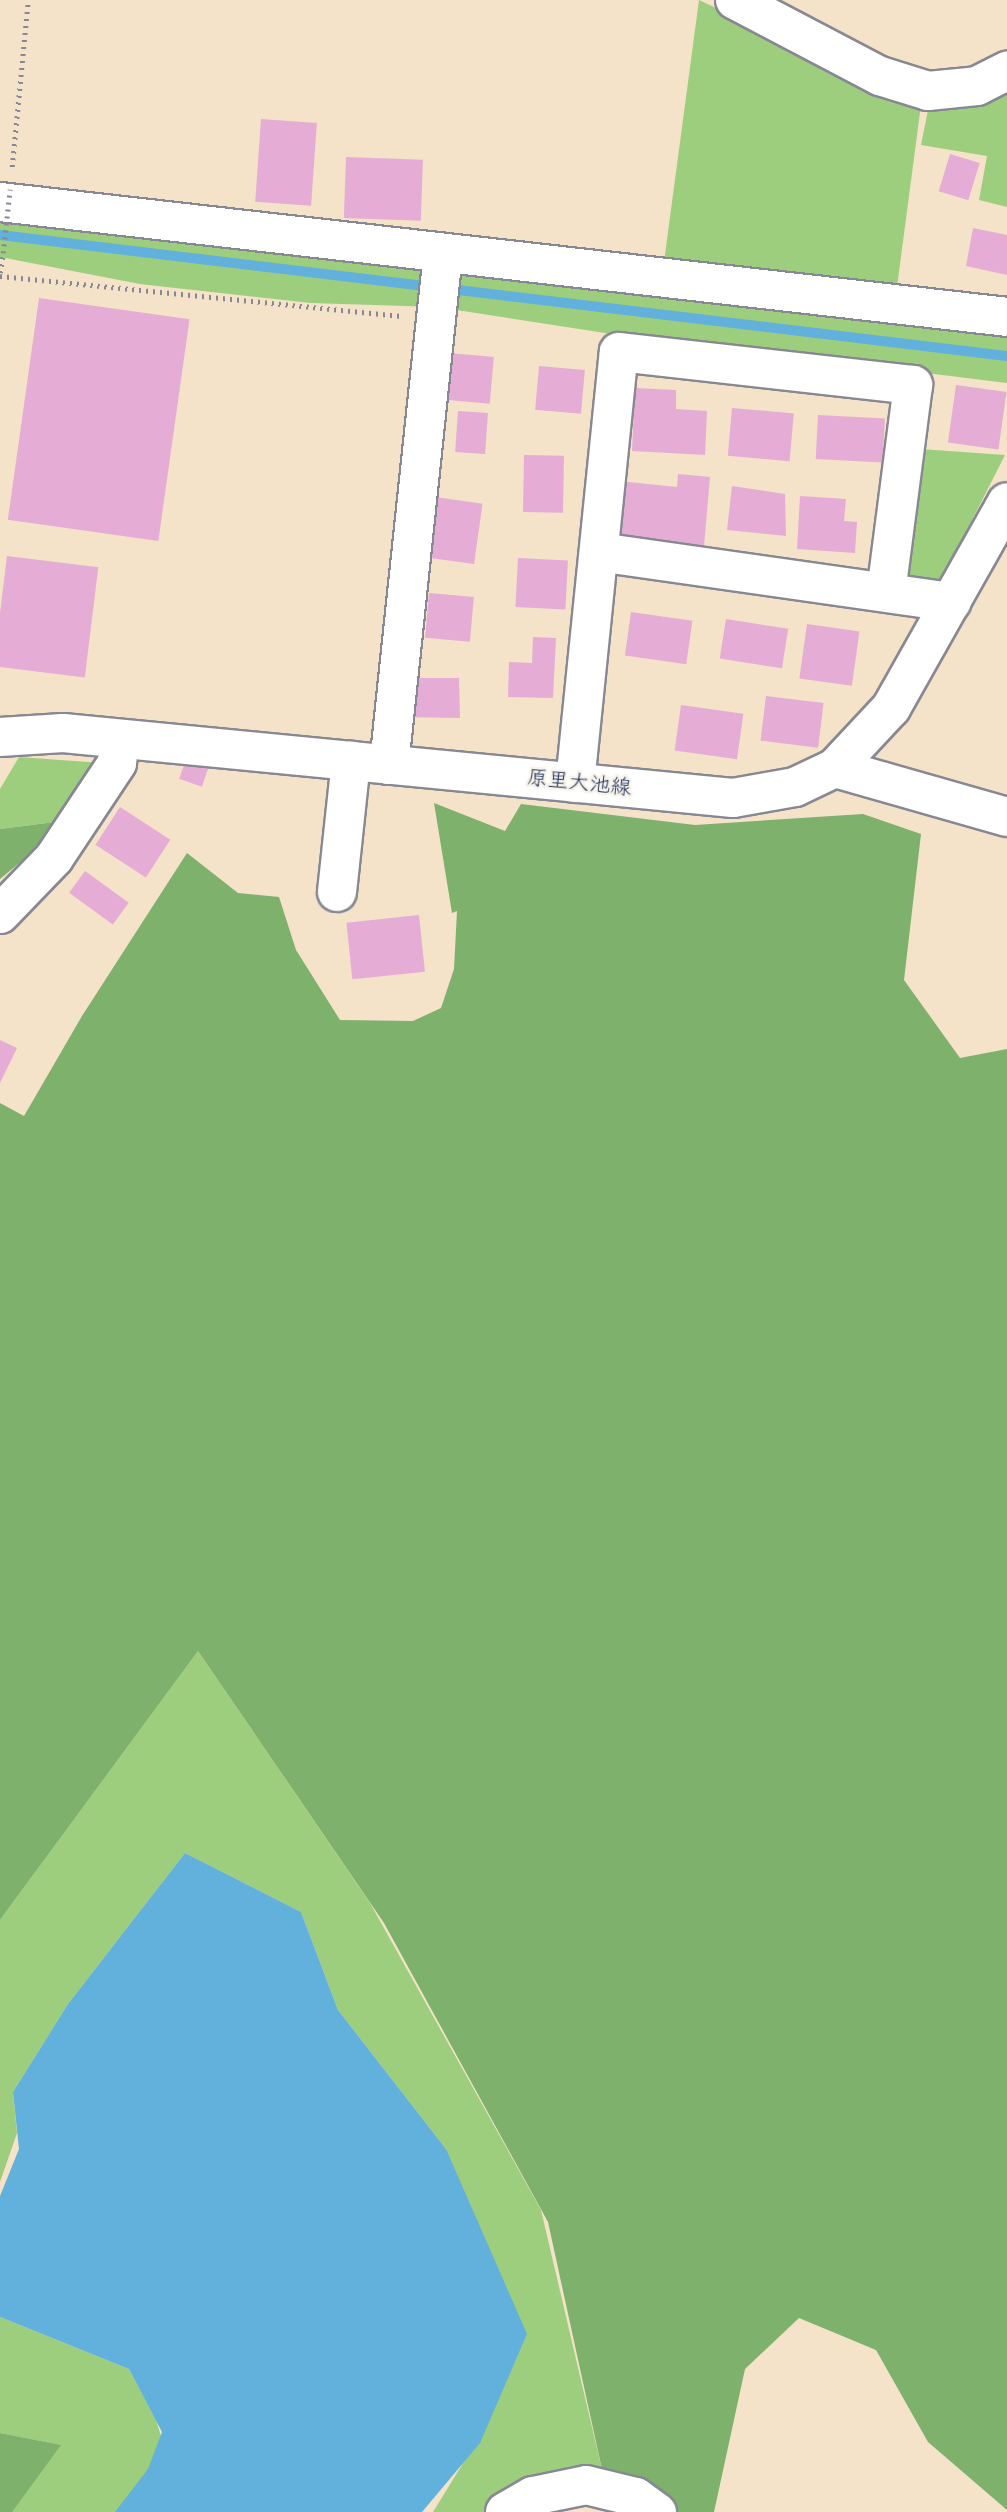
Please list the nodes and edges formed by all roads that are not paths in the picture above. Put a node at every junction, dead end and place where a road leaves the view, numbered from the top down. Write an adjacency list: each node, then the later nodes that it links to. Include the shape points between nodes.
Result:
1 (735, 0): 2 (street, via 880,76 928,92 976,86)
2 (1007, 71)
3 (6, 198): 4 (street)
4 (443, 255): 5 (street); 13 (street)
5 (1007, 317)
6 (1007, 502): 9 (street, 原里大池線)
7 (599, 552): 8 (street); 8 (street, via 619,352 914,385); 15 (street)
8 (886, 592): 9 (street)
9 (951, 602): 14 (street, 原里大池線, via 891,708)
10 (0, 737): 11 (street, 原里大池線, via 63,733)
11 (120, 739): 12 (street, 原里大池線); 18 (street, via 117,763 54,858)
12 (351, 761): 13 (street, 原里大池線); 17 (street)
13 (389, 765): 15 (street, 原里大池線)
14 (835, 768): 15 (street, 原里大池線, via 795,787 733,798); 16 (street)
15 (575, 783)
16 (1007, 817)
17 (337, 892)
18 (0, 914)
19 (505, 2512): 20 (street, via 533,2496 586,2485 636,2497)
20 (657, 2512)

